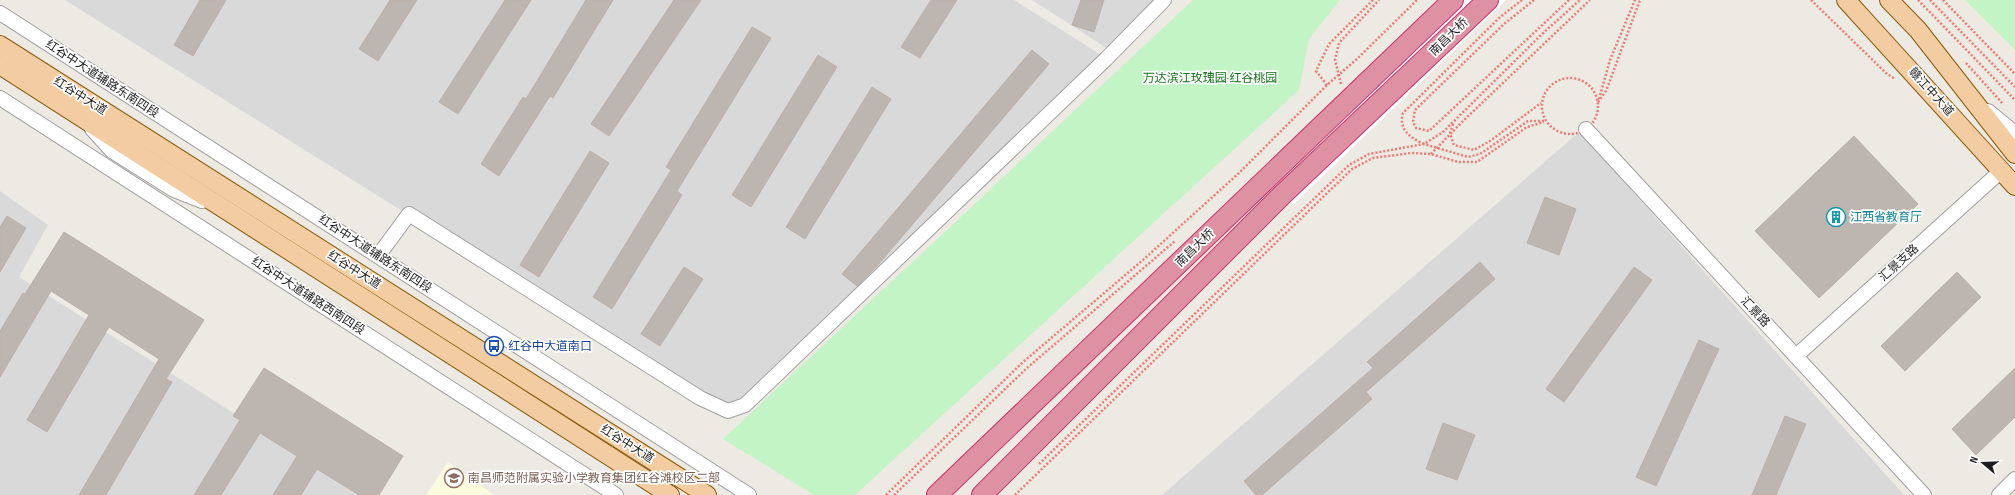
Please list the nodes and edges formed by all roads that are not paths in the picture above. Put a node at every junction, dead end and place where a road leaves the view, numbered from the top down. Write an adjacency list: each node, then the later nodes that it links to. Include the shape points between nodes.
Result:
1 (1164, 0): 18 (street, via 1106,59 744,405 728,411 700,398 409,214)
2 (1453, 0): 23 (highway, 南昌大桥)
3 (1488, 0): 28 (highway, 南昌大桥, via 1282,195)
4 (1846, 0): 14 (main road, 赣江中大道)
5 (1890, 0): 9 (main road, via 1918,30)
6 (0, 13): 18 (street, 红谷中大道辅路东南四段)
7 (0, 45): 16 (main road, 红谷中大道)
8 (0, 65): 17 (main road, 红谷中大道)
9 (1968, 94): 12 (street); 13 (main road)
10 (0, 98): 24 (street, 红谷中大道辅路西南四段)
11 (1586, 129): 19 (street, 汇景路)
12 (2015, 133)
13 (2015, 154)
14 (2001, 171): 15 (main road, 赣江中大道); 19 (street, 汇景支路)
15 (2015, 186)
16 (261, 211): 17 (street); 20 (main road, 红谷中大道)
17 (251, 226): 22 (main road, 红谷中大道)
18 (378, 256): 27 (street, 红谷中大道辅路东南四段)
19 (1796, 356): 29 (street, 汇景路)
20 (683, 479): 25 (main road, 红谷中大道); 26 (main road)
21 (2015, 479): 30 (street)
22 (667, 493)
23 (937, 494)
24 (616, 495)
25 (707, 495)
26 (718, 495)
27 (749, 495)
28 (982, 495)
29 (1924, 495)
30 (1998, 495)

